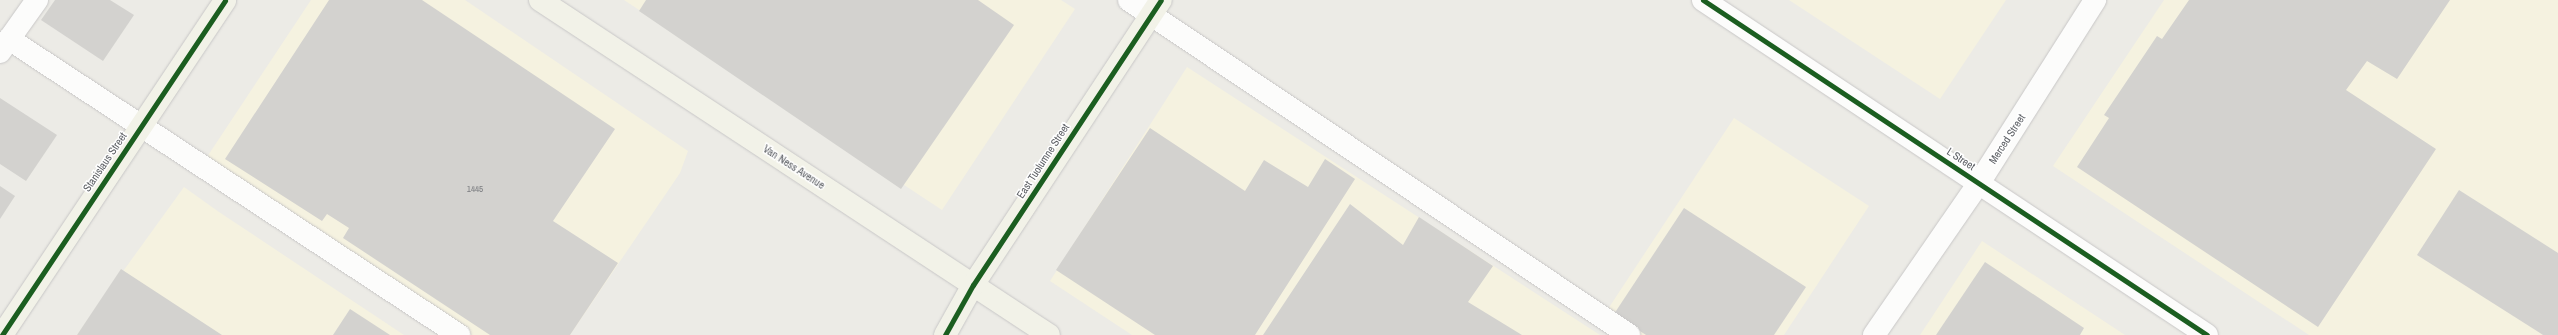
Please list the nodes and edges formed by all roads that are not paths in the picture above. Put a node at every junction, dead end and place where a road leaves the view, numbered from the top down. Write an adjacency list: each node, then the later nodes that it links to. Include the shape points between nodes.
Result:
1 (37, 0): 8 (street)
2 (225, 0): 9 (main road, Stanislaus Street)
3 (540, 0): 11 (main road, Van Ness Avenue)
4 (1129, 0): 7 (street)
5 (1703, 0): 10 (street, L Street)
6 (2095, 0): 10 (street, Merced Street)
7 (1156, 7): 11 (main road, East Tuolumne Street); 16 (street)
8 (4, 46): 9 (street)
9 (141, 125): 12 (main road, Stanislaus Street); 13 (street)
10 (1979, 183): 17 (street, Merced Street); 18 (street, L Street)
11 (973, 285): 14 (main road, East Tuolumne Street); 15 (main road, Van Ness Avenue)
12 (2, 335)
13 (459, 335)
14 (945, 335)
15 (1049, 335)
16 (1629, 335)
17 (1874, 335)
18 (2207, 335)

